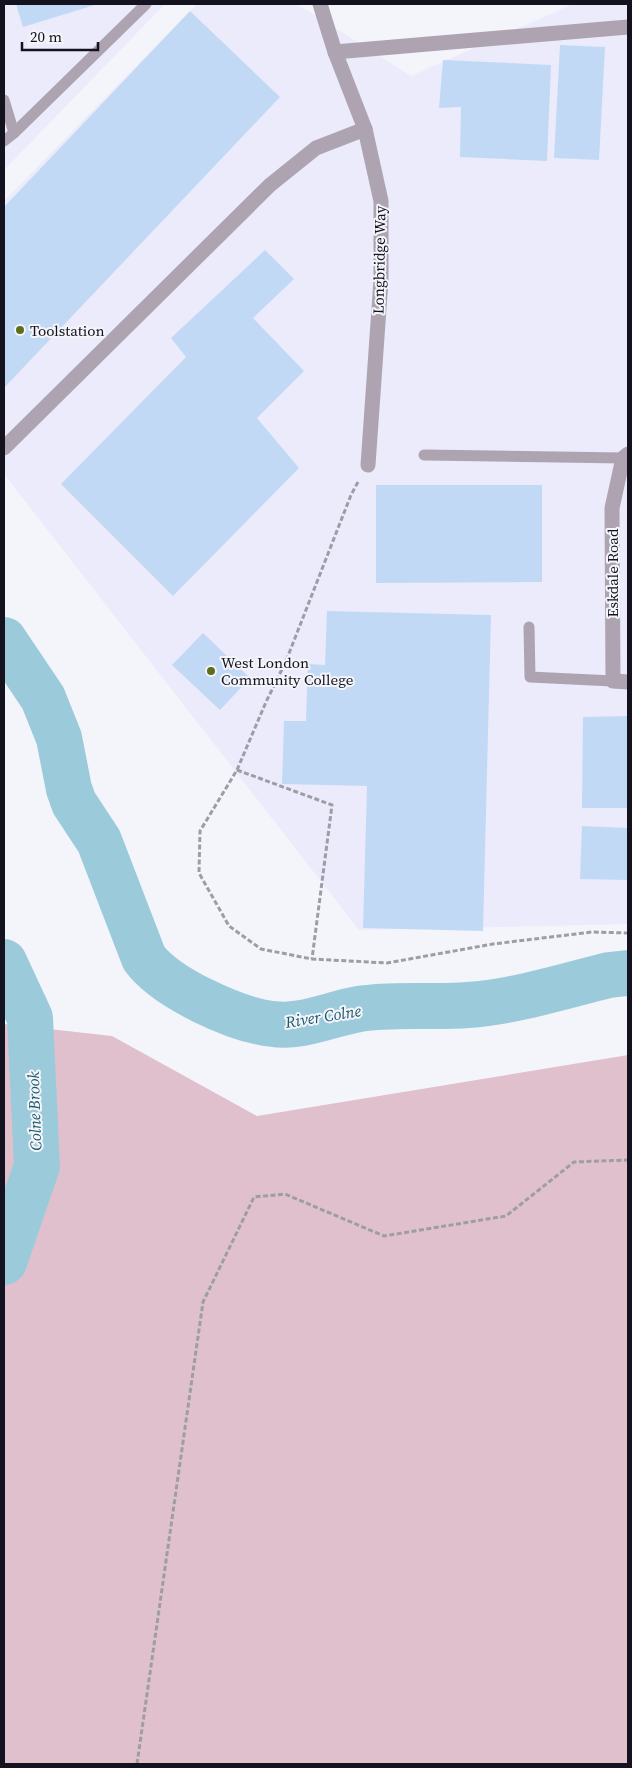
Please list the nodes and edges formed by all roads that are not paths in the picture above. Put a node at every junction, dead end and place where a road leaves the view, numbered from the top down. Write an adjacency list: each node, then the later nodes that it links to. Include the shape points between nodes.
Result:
1 (146, 4): 7 (lane)
2 (320, 4): 4 (street, Longbridge Way)
3 (628, 27): 4 (street)
4 (335, 52): 6 (street, Longbridge Way)
5 (4, 100): 7 (lane)
6 (365, 129): 9 (street, via 316,148 270,186); 12 (street, Longbridge Way, via 381,201 382,280)
7 (14, 133): 8 (lane)
8 (4, 141)
9 (4, 448)
10 (424, 455): 11 (lane)
11 (625, 456): 14 (street, Eskdale Road, via 612,508)
12 (368, 465)
13 (529, 627): 14 (lane, via 530,677)
14 (612, 681): 15 (street)
15 (628, 682)

